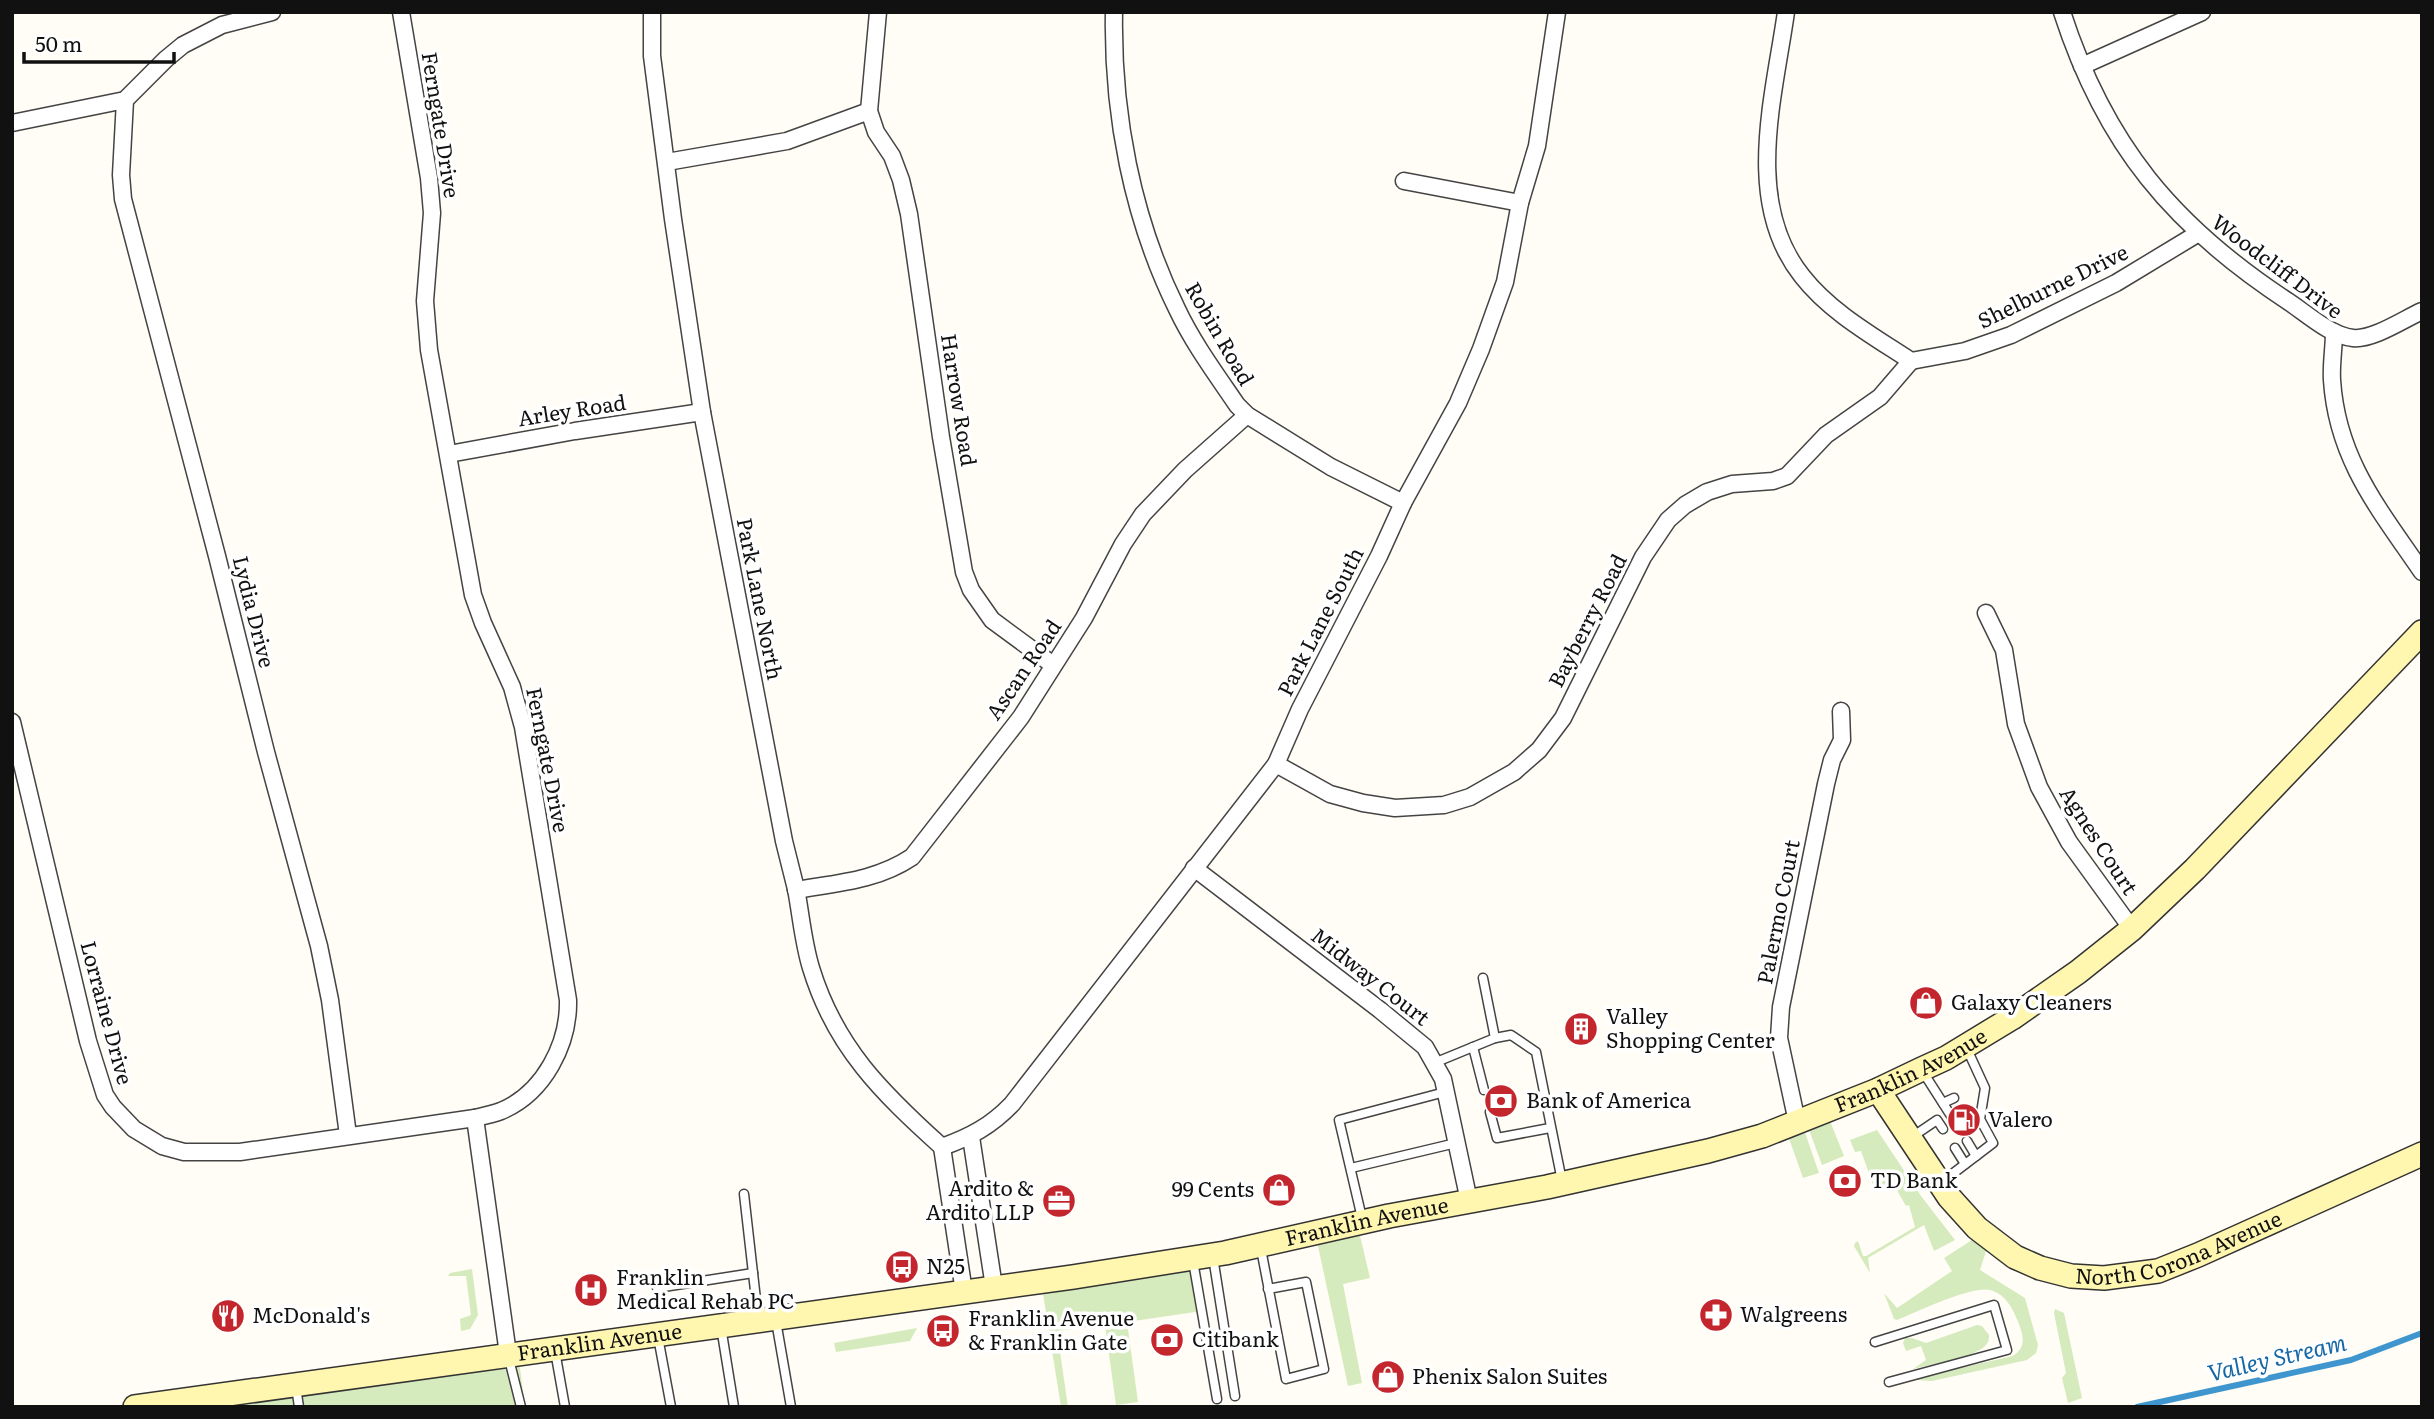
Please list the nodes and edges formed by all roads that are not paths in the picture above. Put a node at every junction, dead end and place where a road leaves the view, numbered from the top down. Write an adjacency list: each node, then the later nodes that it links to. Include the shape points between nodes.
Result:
1 (272, 12): 11 (street, via 222,24 183,46)
2 (401, 12): 23 (street, Ferngate Drive, via 429,178 432,213 425,301 429,350)
3 (652, 12): 14 (street, Park Lane North, via 652,56)
4 (878, 12): 12 (street)
5 (1114, 12): 22 (street, Robin Road, via 1119,116 1132,182 1153,251 1177,310)
6 (1557, 12): 16 (street, Park Lane South, via 1537,146)
7 (1786, 12): 20 (street, via 1767,160 1773,220 1801,276 1839,313)
8 (2062, 12): 10 (street, Woodcliff Drive)
9 (2202, 12): 10 (street)
10 (2082, 66): 17 (street, Woodcliff Drive, via 2138,167)
11 (125, 100): 13 (street); 56 (street, Lydia Drive, via 123,200 319,946)
12 (869, 110): 14 (street, via 787,141); 28 (street, Harrow Road, via 876,132 892,156 909,214 964,572 992,620)
13 (12, 123)
14 (667, 162): 21 (street, Park Lane North)
15 (1404, 181): 16 (street)
16 (1520, 204): 24 (street, Park Lane South, via 1505,282 1481,349 1458,403)
17 (2197, 234): 19 (street, Woodcliff Drive); 20 (street, Shelburne Drive, via 2116,283 2011,335 1965,351)
18 (2422, 311): 19 (street, via 2364,338)
19 (2334, 332): 25 (street, Woodcliff Drive, via 2334,394 2346,447 2364,487)
20 (1911, 361): 31 (street, Bayberry Road, via 1880,397 1826,435 1787,476 1707,492 1668,520 1643,557 1563,718 1539,750 1514,772 1457,801 1395,808 1330,794)
21 (702, 412): 23 (street, Arley Road); 33 (street, Park Lane North)
22 (1247, 415): 24 (street, Robin Road, via 1331,467); 28 (street, Ascan Road, via 1143,514)
23 (449, 454): 50 (street, Ferngate Drive, via 473,595 512,687 523,727 568,1000 562,1042 539,1082 503,1110)
24 (1404, 503): 31 (street, Park Lane South)
25 (2422, 572)
26 (1986, 613): 34 (street, Agnes Court, via 2004,650 2016,724 2039,787 2069,842)
27 (2422, 632): 34 (main road, Franklin Avenue)
28 (1053, 665): 33 (street, Ascan Road, via 1020,717 912,857 873,877)
29 (1841, 711): 52 (street, Palermo Court, via 1842,740 1826,784 1781,1007 1779,1038)
30 (12, 722): 56 (street, Lorraine Drive, via 88,1041 113,1107 134,1129 184,1152 240,1152)
31 (1276, 765): 32 (street, Park Lane South)
32 (1194, 868): 39 (street, Midway Court, via 1380,1010 1425,1047); 57 (street, Park Lane South, via 1012,1104)
33 (796, 890): 61 (street, Park Lane North, via 811,970 834,1025 878,1088)
34 (2132, 929): 37 (main road, Franklin Avenue, via 2078,972)
35 (1483, 978): 36 (lane)
36 (1495, 1038): 38 (lane); 54 (lane, via 1511,1035 1536,1052)
37 (1966, 1046): 40 (main road, Franklin Avenue); 41 (lane)
38 (1473, 1047): 39 (lane); 43 (lane)
39 (1434, 1063): 45 (street, Midway Court)
40 (1922, 1069): 44 (main road, Franklin Avenue); 47 (lane)
41 (1983, 1084): 42 (lane); 64 (lane, via 1980,1119 1993,1143)
42 (1974, 1088)
43 (1484, 1090)
44 (1878, 1090): 52 (main road, Franklin Avenue); 58 (main road, North Corona Avenue)
45 (1445, 1091): 60 (street, Midway Court); 66 (lane, via 1339,1120)
46 (1954, 1098): 47 (lane)
47 (1943, 1103): 49 (lane)
48 (1490, 1112): 54 (lane, via 1497,1138)
49 (1949, 1112): 51 (lane); 53 (lane)
50 (475, 1118): 56 (street, Lorraine Drive); 84 (street)
51 (1937, 1120): 55 (lane); 58 (lane)
52 (1797, 1122): 67 (main road, Franklin Avenue, via 1707,1151)
53 (1955, 1122)
54 (1550, 1128): 67 (lane)
55 (1943, 1129)
56 (348, 1135)
57 (971, 1137): 61 (street, Park Lane South); 76 (street)
58 (1910, 1138): 68 (main road, North Corona Avenue)
59 (1966, 1140): 64 (lane)
60 (1456, 1143): 66 (lane); 70 (street, Midway Court)
61 (942, 1147): 78 (street)
62 (1955, 1148): 65 (lane)
63 (2422, 1154): 68 (main road, North Corona Avenue, via 2198,1255 2158,1270 2104,1278 2071,1276 2015,1257 1989,1238)
64 (1976, 1156): 65 (lane)
65 (1965, 1164): 68 (lane)
66 (1351, 1168): 71 (lane)
67 (1562, 1184): 70 (main road, Franklin Avenue)
68 (1944, 1190)
69 (744, 1194): 74 (lane)
70 (1468, 1201): 71 (main road, Franklin Avenue)
71 (1363, 1222): 72 (main road, Franklin Avenue)
72 (1260, 1246): 73 (main road, Franklin Avenue); 77 (lane)
73 (1203, 1256): 76 (main road, Franklin Avenue); 87 (lane); 88 (lane)
74 (753, 1273): 75 (lane); 79 (lane)
75 (657, 1287)
76 (994, 1287): 78 (main road, Franklin Avenue)
77 (1268, 1289): 77 (lane, via 1306,1282 1324,1369 1286,1379)
78 (964, 1292): 79 (main road, Franklin Avenue)
79 (767, 1319): 80 (main road, Franklin Avenue); 94 (lane)
80 (721, 1325): 81 (main road, Franklin Avenue); 93 (lane)
81 (658, 1334): 83 (main road, Franklin Avenue); 92 (lane)
82 (1875, 1342): 85 (lane, via 1994,1305 2007,1350)
83 (555, 1348): 84 (main road, Franklin Avenue); 91 (lane)
84 (508, 1354): 86 (main road, Franklin Avenue); 90 (lane)
85 (1889, 1381)
86 (297, 1396): 89 (main road, Franklin Avenue)
87 (1235, 1396)
88 (1217, 1399)
89 (135, 1407)
90 (521, 1407)
91 (565, 1407)
92 (671, 1407)
93 (734, 1407)
94 (792, 1407)

